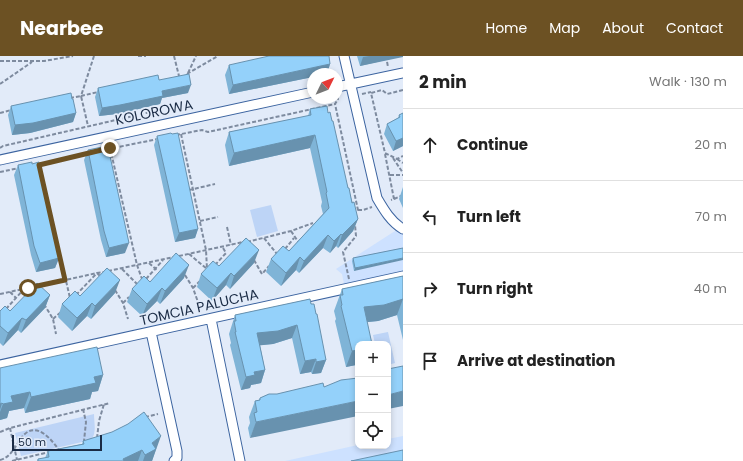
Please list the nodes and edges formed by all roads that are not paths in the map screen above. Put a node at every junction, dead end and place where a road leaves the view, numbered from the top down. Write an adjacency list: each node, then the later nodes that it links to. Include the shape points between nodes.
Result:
1 (344, 56): 3 (street)
2 (403, 73): 3 (street)
3 (350, 84): 4 (street); 7 (street, via 377,198 396,225)
4 (343, 86)
5 (307, 93): 6 (street, KOLOROWA)
6 (0, 160)
7 (403, 229)
8 (403, 276): 9 (street, TOMCIA PALUCHA)
9 (211, 318): 10 (street, TOMCIA PALUCHA); 12 (street)
10 (151, 332): 11 (street, TOMCIA PALUCHA); 13 (street, via 177,451 177,458)
11 (0, 365)
12 (239, 458)
13 (174, 461)

